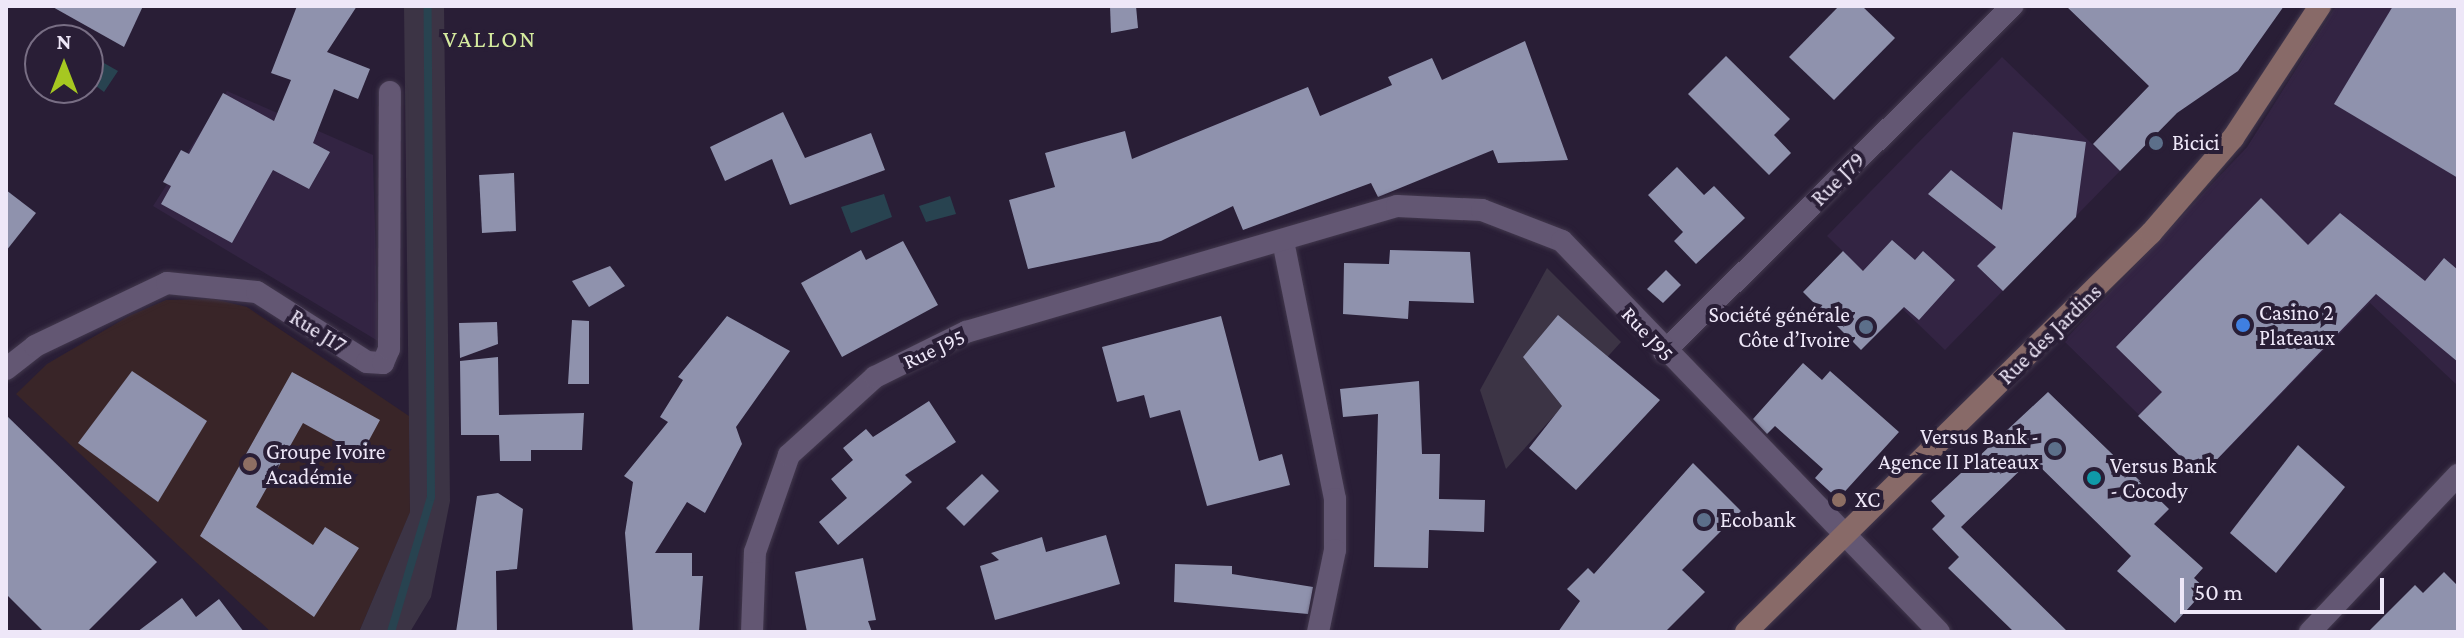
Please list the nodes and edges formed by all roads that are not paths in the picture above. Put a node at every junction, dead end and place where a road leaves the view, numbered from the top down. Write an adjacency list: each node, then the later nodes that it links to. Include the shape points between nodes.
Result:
1 (2013, 6): 5 (street, Rue J79)
2 (2320, 6): 8 (main road, Rue des Jardins, via 2233,138 2151,233)
3 (390, 92): 6 (street, Rue J17, via 389,349 383,363 367,362 257,292 167,283 35,346)
4 (1283, 241): 5 (street, Rue J95, via 1397,206 1482,210 1562,241); 9 (street, Rue J95, via 966,332 875,377 789,455 755,552); 10 (street, via 1335,499 1335,550)
5 (1664, 352): 8 (street, Rue J95)
6 (6, 369)
7 (2458, 475): 13 (street)
8 (1841, 531): 11 (main road, Rue des Jardins); 12 (street, Rue J95)
9 (752, 632)
10 (1318, 632)
11 (1746, 632)
12 (1939, 632)
13 (2310, 632)

